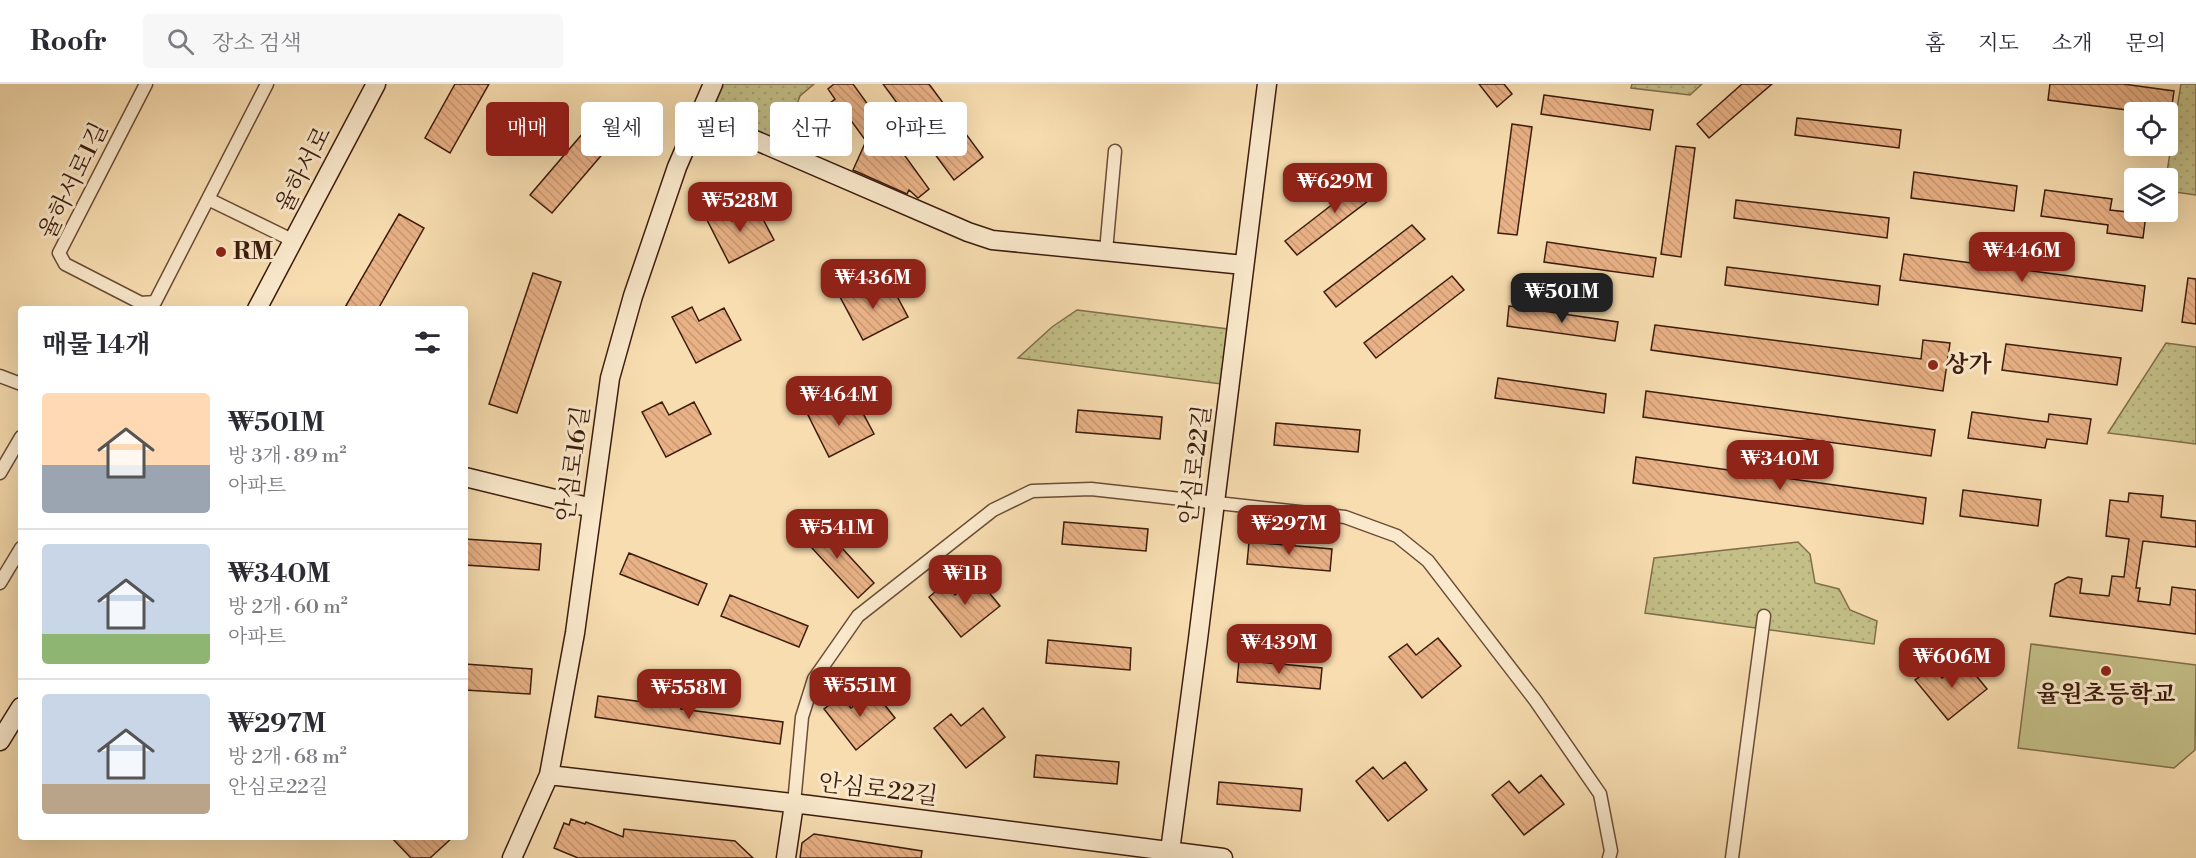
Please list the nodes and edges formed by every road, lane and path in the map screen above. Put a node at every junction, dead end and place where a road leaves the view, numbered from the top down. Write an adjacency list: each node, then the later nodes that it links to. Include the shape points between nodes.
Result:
1 (146, 84): 10 (street, 율하서로1길, via 59,253 65,264 141,303 155,302)
2 (267, 84): 10 (street, 율하서로1길)
3 (376, 84): 11 (main road, 율하서로)
4 (713, 84): 6 (main road, 안심로16길)
5 (1266, 84): 13 (main road, 안심로22길)
6 (705, 102)
7 (758, 141): 12 (main road, via 992,240)
8 (1115, 151): 12 (street)
9 (682, 156): 23 (main road, 안심로16길, via 633,296 610,378)
10 (208, 199): 11 (street)
11 (294, 241): 14 (main road, 율하서로)
12 (1106, 251): 13 (main road)
13 (1244, 265): 22 (main road, 안심로22길)
14 (272, 282): 15 (main road, 율하서로); 16 (main road)
15 (259, 306)
16 (273, 306)
17 (0, 376): 18 (street)
18 (18, 383)
19 (18, 443): 20 (street)
20 (0, 473)
21 (468, 478): 23 (main road)
22 (1215, 503): 30 (street, via 1079,489 1032,491 993,510 858,616 814,679 801,717); 31 (main road, 안심로22길); 35 (street, via 1345,517 1397,536 1428,561 1600,794 1611,850)
23 (592, 508): 29 (main road, 안심로16길, via 575,633)
24 (18, 553): 25 (street)
25 (0, 583)
26 (1764, 616): 36 (street)
27 (18, 712): 28 (main road)
28 (0, 741)
29 (549, 775): 30 (main road, 안심로22길); 32 (main road, 안심로16길)
30 (794, 804): 31 (main road, 안심로22길); 33 (main road, 안심로22길)
31 (1169, 855): 34 (main road, 안심로22길)
32 (512, 858)
33 (786, 858)
34 (1223, 858)
35 (1609, 858)
36 (1732, 858)

